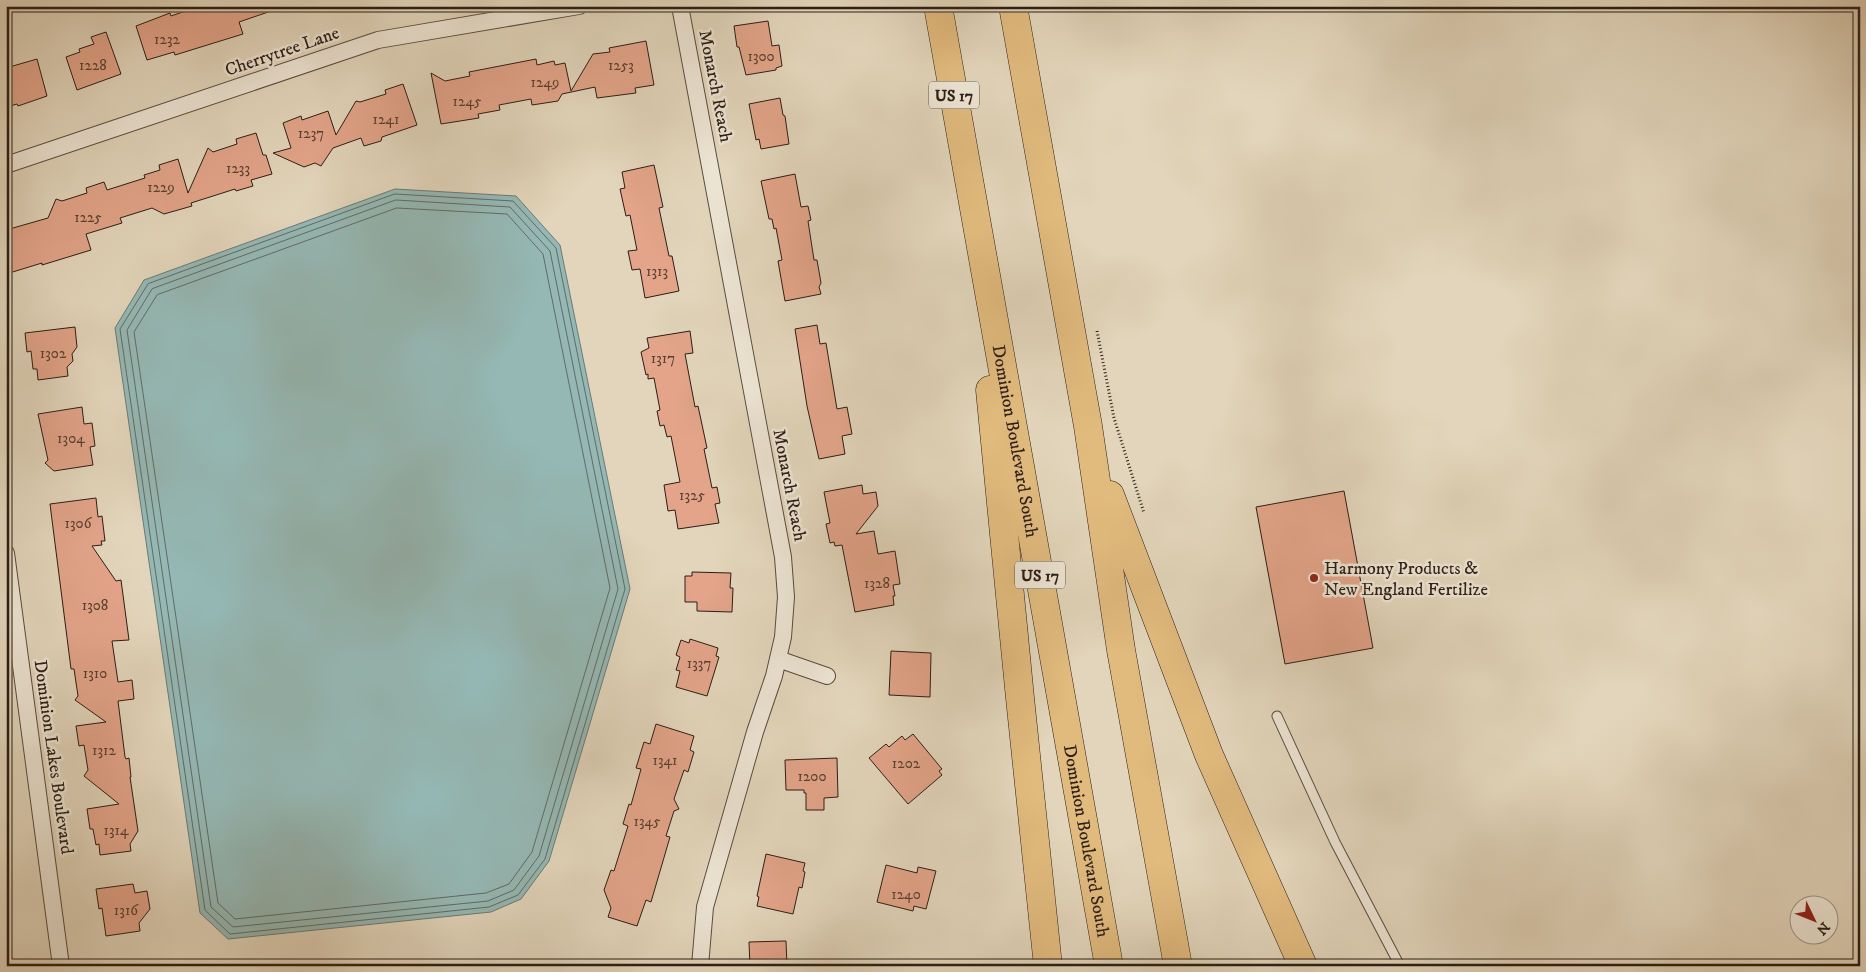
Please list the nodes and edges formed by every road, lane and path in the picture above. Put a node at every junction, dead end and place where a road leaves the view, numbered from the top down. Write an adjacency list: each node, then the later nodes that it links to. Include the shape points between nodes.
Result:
1 (579, 6): 5 (street, Cherrytree Lane, via 378,40)
2 (680, 6): 9 (street, Monarch Reach, via 783,557 786,597)
3 (938, 6): 6 (highway, Dominion Boulevard South / US 17)
4 (1012, 6): 7 (highway)
5 (6, 165)
6 (970, 185): 14 (highway); 15 (highway, Dominion Boulevard South / US 17)
7 (1089, 434): 16 (highway, via 1121,650); 17 (highway, via 1146,594 1209,755)
8 (6, 553): 12 (street, Dominion Lakes Boulevard)
9 (778, 659): 10 (street); 13 (street, Monarch Reach, via 705,907)
10 (827, 676)
11 (1277, 716): 18 (lane, via 1335,842)
12 (62, 966)
13 (700, 966)
14 (1048, 966)
15 (1109, 966)
16 (1178, 966)
17 (1303, 966)
18 (1400, 966)

